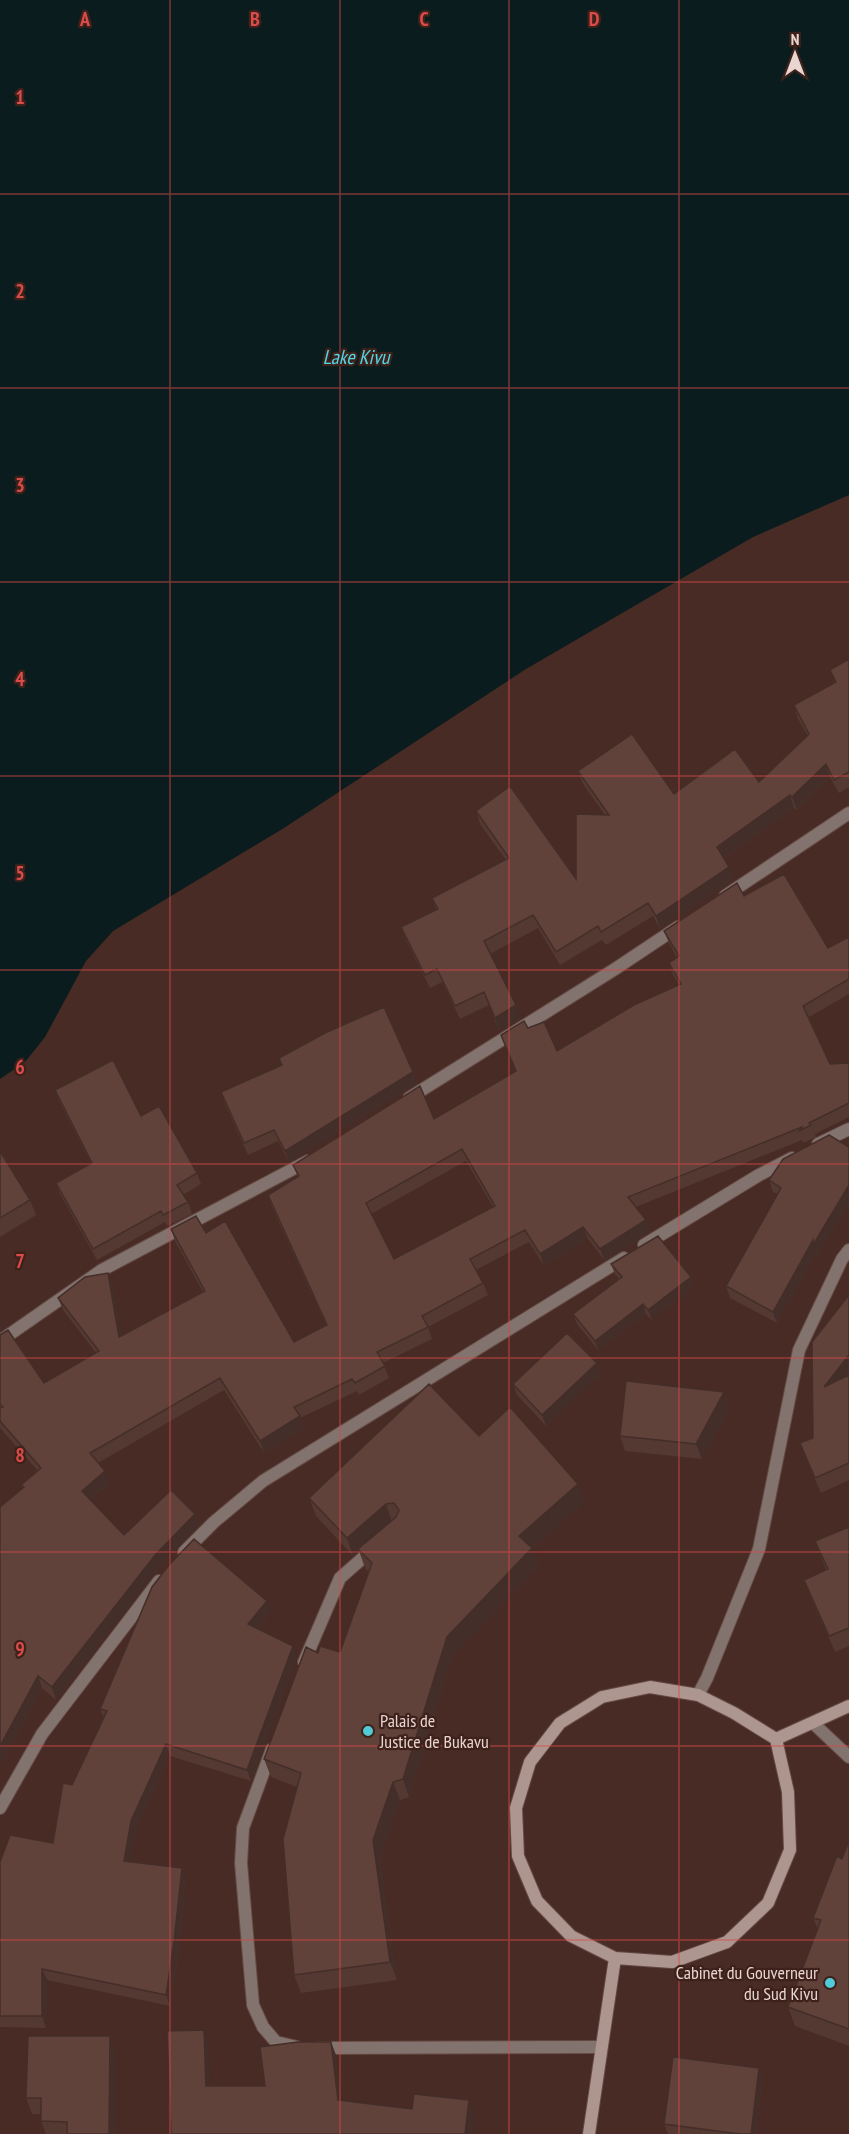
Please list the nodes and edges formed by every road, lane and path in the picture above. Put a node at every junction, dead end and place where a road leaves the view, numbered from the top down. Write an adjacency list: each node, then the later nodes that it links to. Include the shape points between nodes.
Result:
1 (849, 813): 2 (street)
2 (713, 904)
3 (693, 917): 4 (street)
4 (397, 1105)
5 (849, 1129): 17 (street, via 759,1175 263,1481 214,1522 170,1567 42,1734)
6 (318, 1155): 8 (street, via 102,1270)
7 (849, 1250): 11 (street, via 799,1350 759,1549)
8 (0, 1341)
9 (380, 1543): 10 (street, via 340,1578)
10 (300, 1674)
11 (698, 1695): 14 (street); 18 (street, via 650,1687 602,1697 560,1723 530,1762 516,1808 518,1856 537,1901 571,1936)
12 (849, 1706): 13 (street)
13 (813, 1723): 14 (street); 16 (street)
14 (776, 1739): 18 (street, via 788,1792 790,1850 768,1903 727,1942 672,1962)
15 (275, 1740): 19 (street, via 243,1828 241,1863 253,2005 262,2027 276,2042 307,2048)
16 (849, 1757)
17 (0, 1808)
18 (615, 1958): 19 (street)
19 (601, 2047): 20 (street)
20 (589, 2134)

